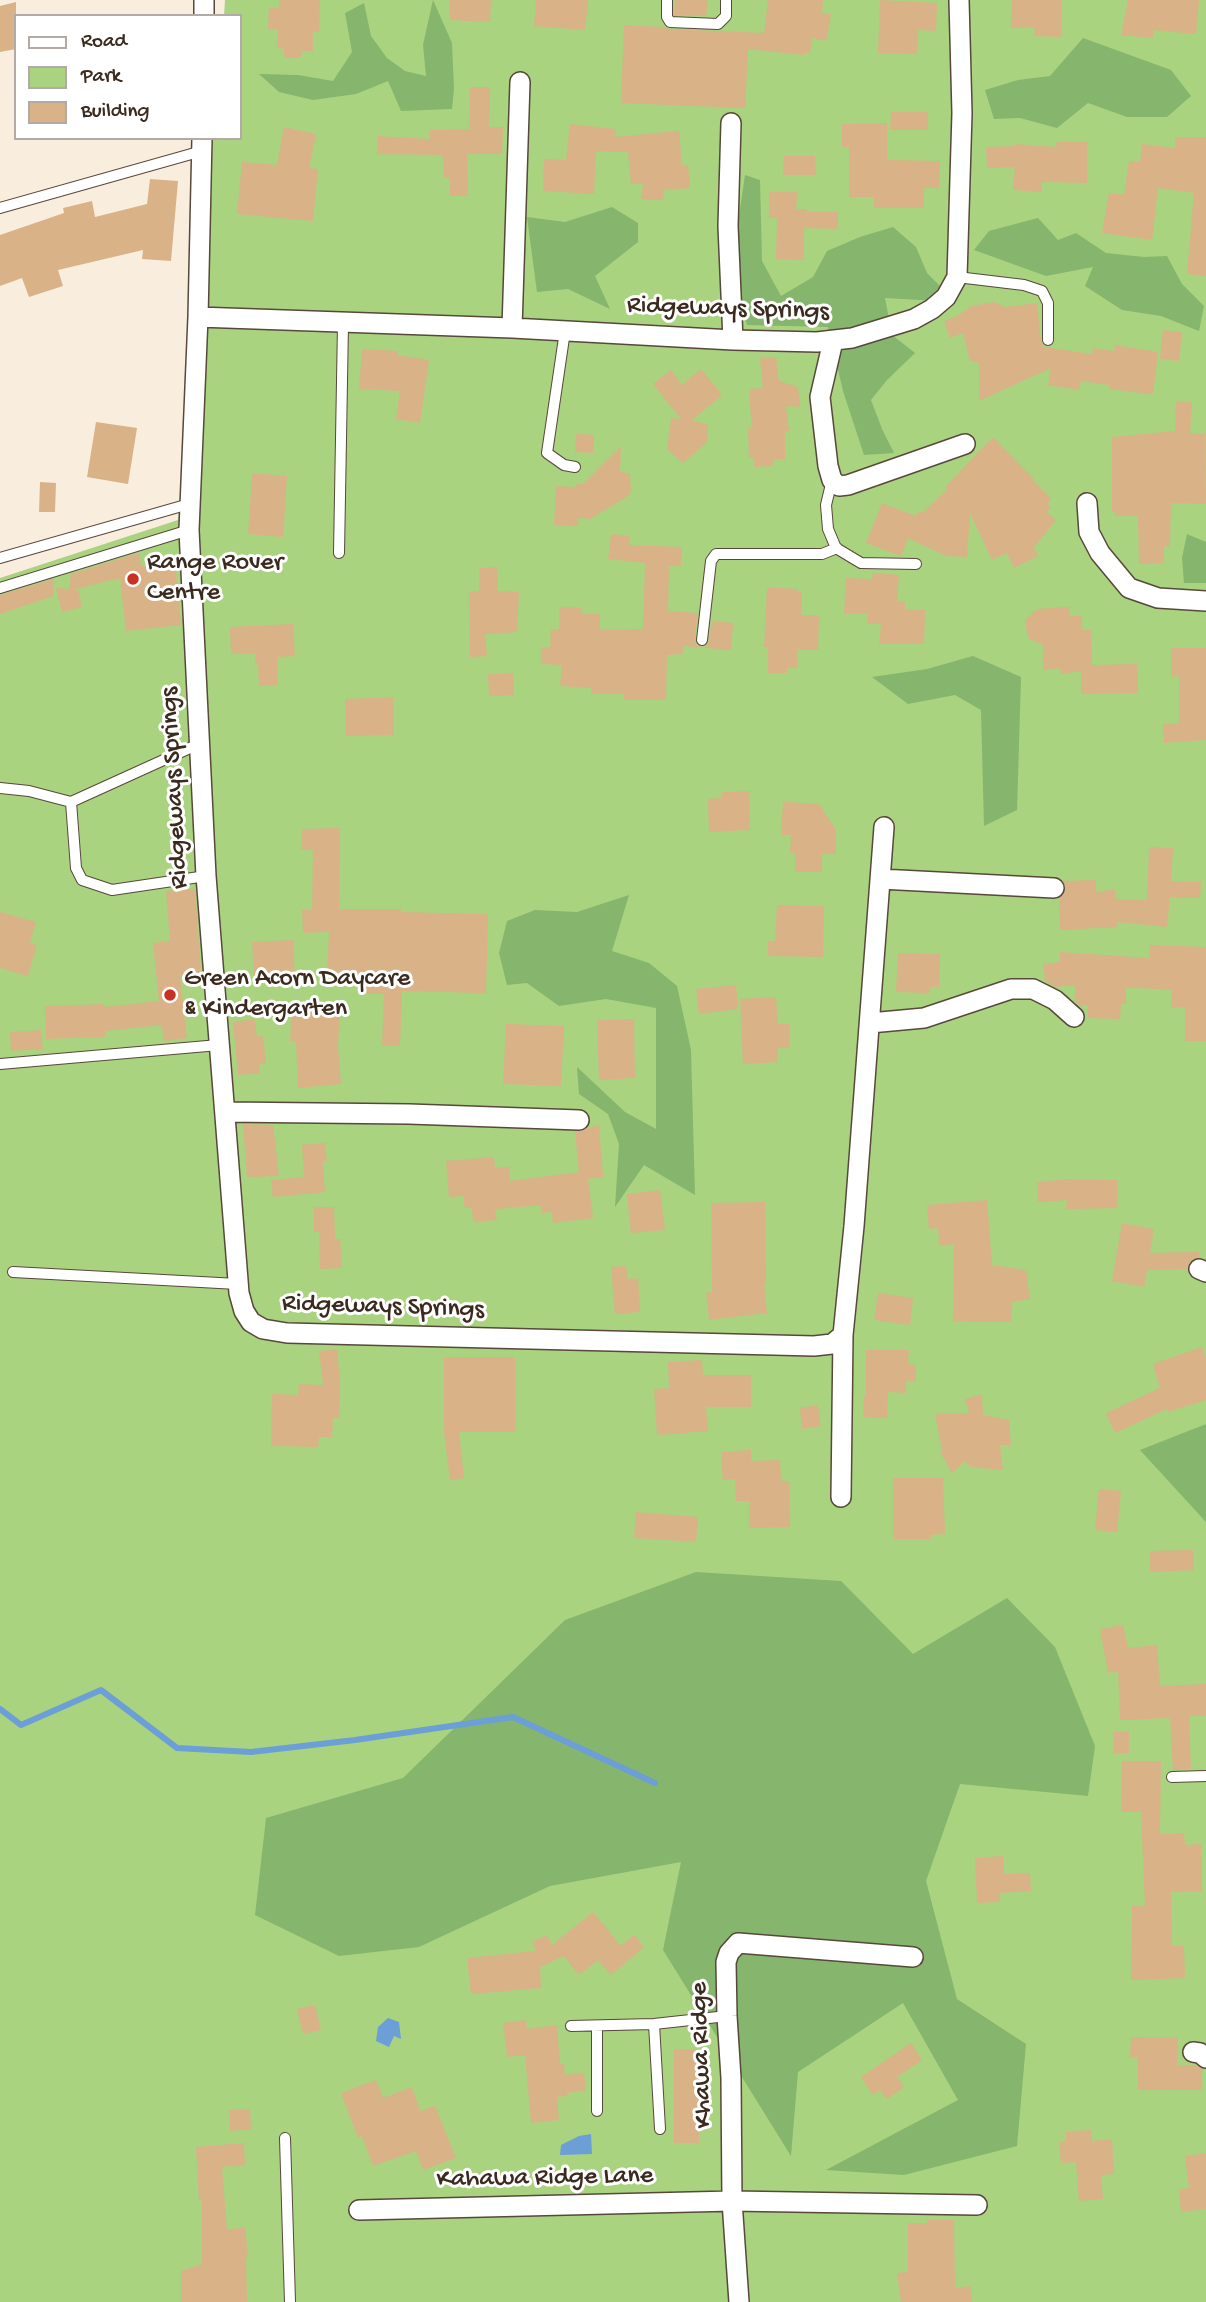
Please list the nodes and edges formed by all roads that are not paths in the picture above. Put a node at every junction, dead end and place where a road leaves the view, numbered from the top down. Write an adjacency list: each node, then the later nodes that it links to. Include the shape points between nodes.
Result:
1 (667, 0): 2 (lane, via 670,22 718,24 726,16)
2 (726, 0)
3 (959, 0): 8 (street, via 962,113)
4 (520, 82): 11 (street)
5 (731, 124): 13 (street, via 728,226)
6 (202, 145): 7 (lane, Ridgeways Springs); 9 (street, Ridgeways Springs)
7 (0, 208)
8 (957, 277): 14 (lane, via 1042,291 1048,303); 15 (street, Ridgeways Springs, via 946,297 914,319)
9 (198, 317): 10 (street, Ridgeways Springs); 20 (street, Ridgeways Springs)
10 (343, 324): 11 (street, Ridgeways Springs); 23 (lane)
11 (512, 328): 12 (street, Ridgeways Springs)
12 (565, 331): 13 (street, Ridgeways Springs); 17 (lane, via 547,453)
13 (733, 340): 15 (street, Ridgeways Springs)
14 (1048, 340)
15 (834, 341): 18 (street, via 820,397)
16 (965, 444): 18 (street, via 848,485)
17 (575, 467)
18 (832, 480): 22 (lane, via 826,505 828,529)
19 (1087, 503): 27 (street, via 1089,532 1129,588 1158,598)
20 (189, 504): 21 (street, Ridgeways Springs); 24 (lane)
21 (189, 530): 26 (lane); 29 (street, Ridgeways Springs)
22 (837, 548): 25 (lane, via 861,563); 28 (lane, via 822,554 716,554 711,561)
23 (339, 554)
24 (0, 558)
25 (916, 564)
26 (0, 588)
27 (1206, 601)
28 (702, 640)
29 (201, 743): 31 (lane); 33 (street, Ridgeways Springs)
30 (0, 788): 31 (lane)
31 (71, 802): 33 (lane, via 76,868 82,880 112,890)
32 (884, 827): 34 (street)
33 (206, 876): 38 (street, Ridgeways Springs)
34 (880, 879): 35 (street); 37 (street)
35 (1054, 888)
36 (1074, 1017): 37 (street, via 1033,989 1011,989 924,1018)
37 (870, 1023): 44 (street)
38 (219, 1045): 39 (lane); 40 (street, Ridgeways Springs)
39 (0, 1064)
40 (225, 1112): 41 (street); 43 (street, Ridgeways Springs)
41 (579, 1120)
42 (13, 1272): 43 (lane)
43 (238, 1284): 44 (street, Ridgeways Springs, via 251,1322 288,1333 814,1346 832,1344)
44 (843, 1335): 45 (street)
45 (841, 1497)
46 (1206, 1776): 47 (lane)
47 (1172, 1777)
48 (913, 1957): 49 (street, Khawa Ridge, via 738,1943 726,1962)
49 (727, 2016): 50 (lane); 56 (street, Khawa Ridge)
50 (654, 2024): 52 (lane); 54 (lane)
51 (571, 2026): 52 (lane)
52 (597, 2026): 53 (lane)
53 (597, 2111)
54 (660, 2129)
55 (285, 2137): 59 (lane)
56 (732, 2201): 57 (street, Kahawa Ridge Lane); 58 (street, Kahawa Ridge Lane); 60 (street, Khawa Ridge)
57 (977, 2205)
58 (359, 2210)
59 (290, 2302)
60 (739, 2302)

